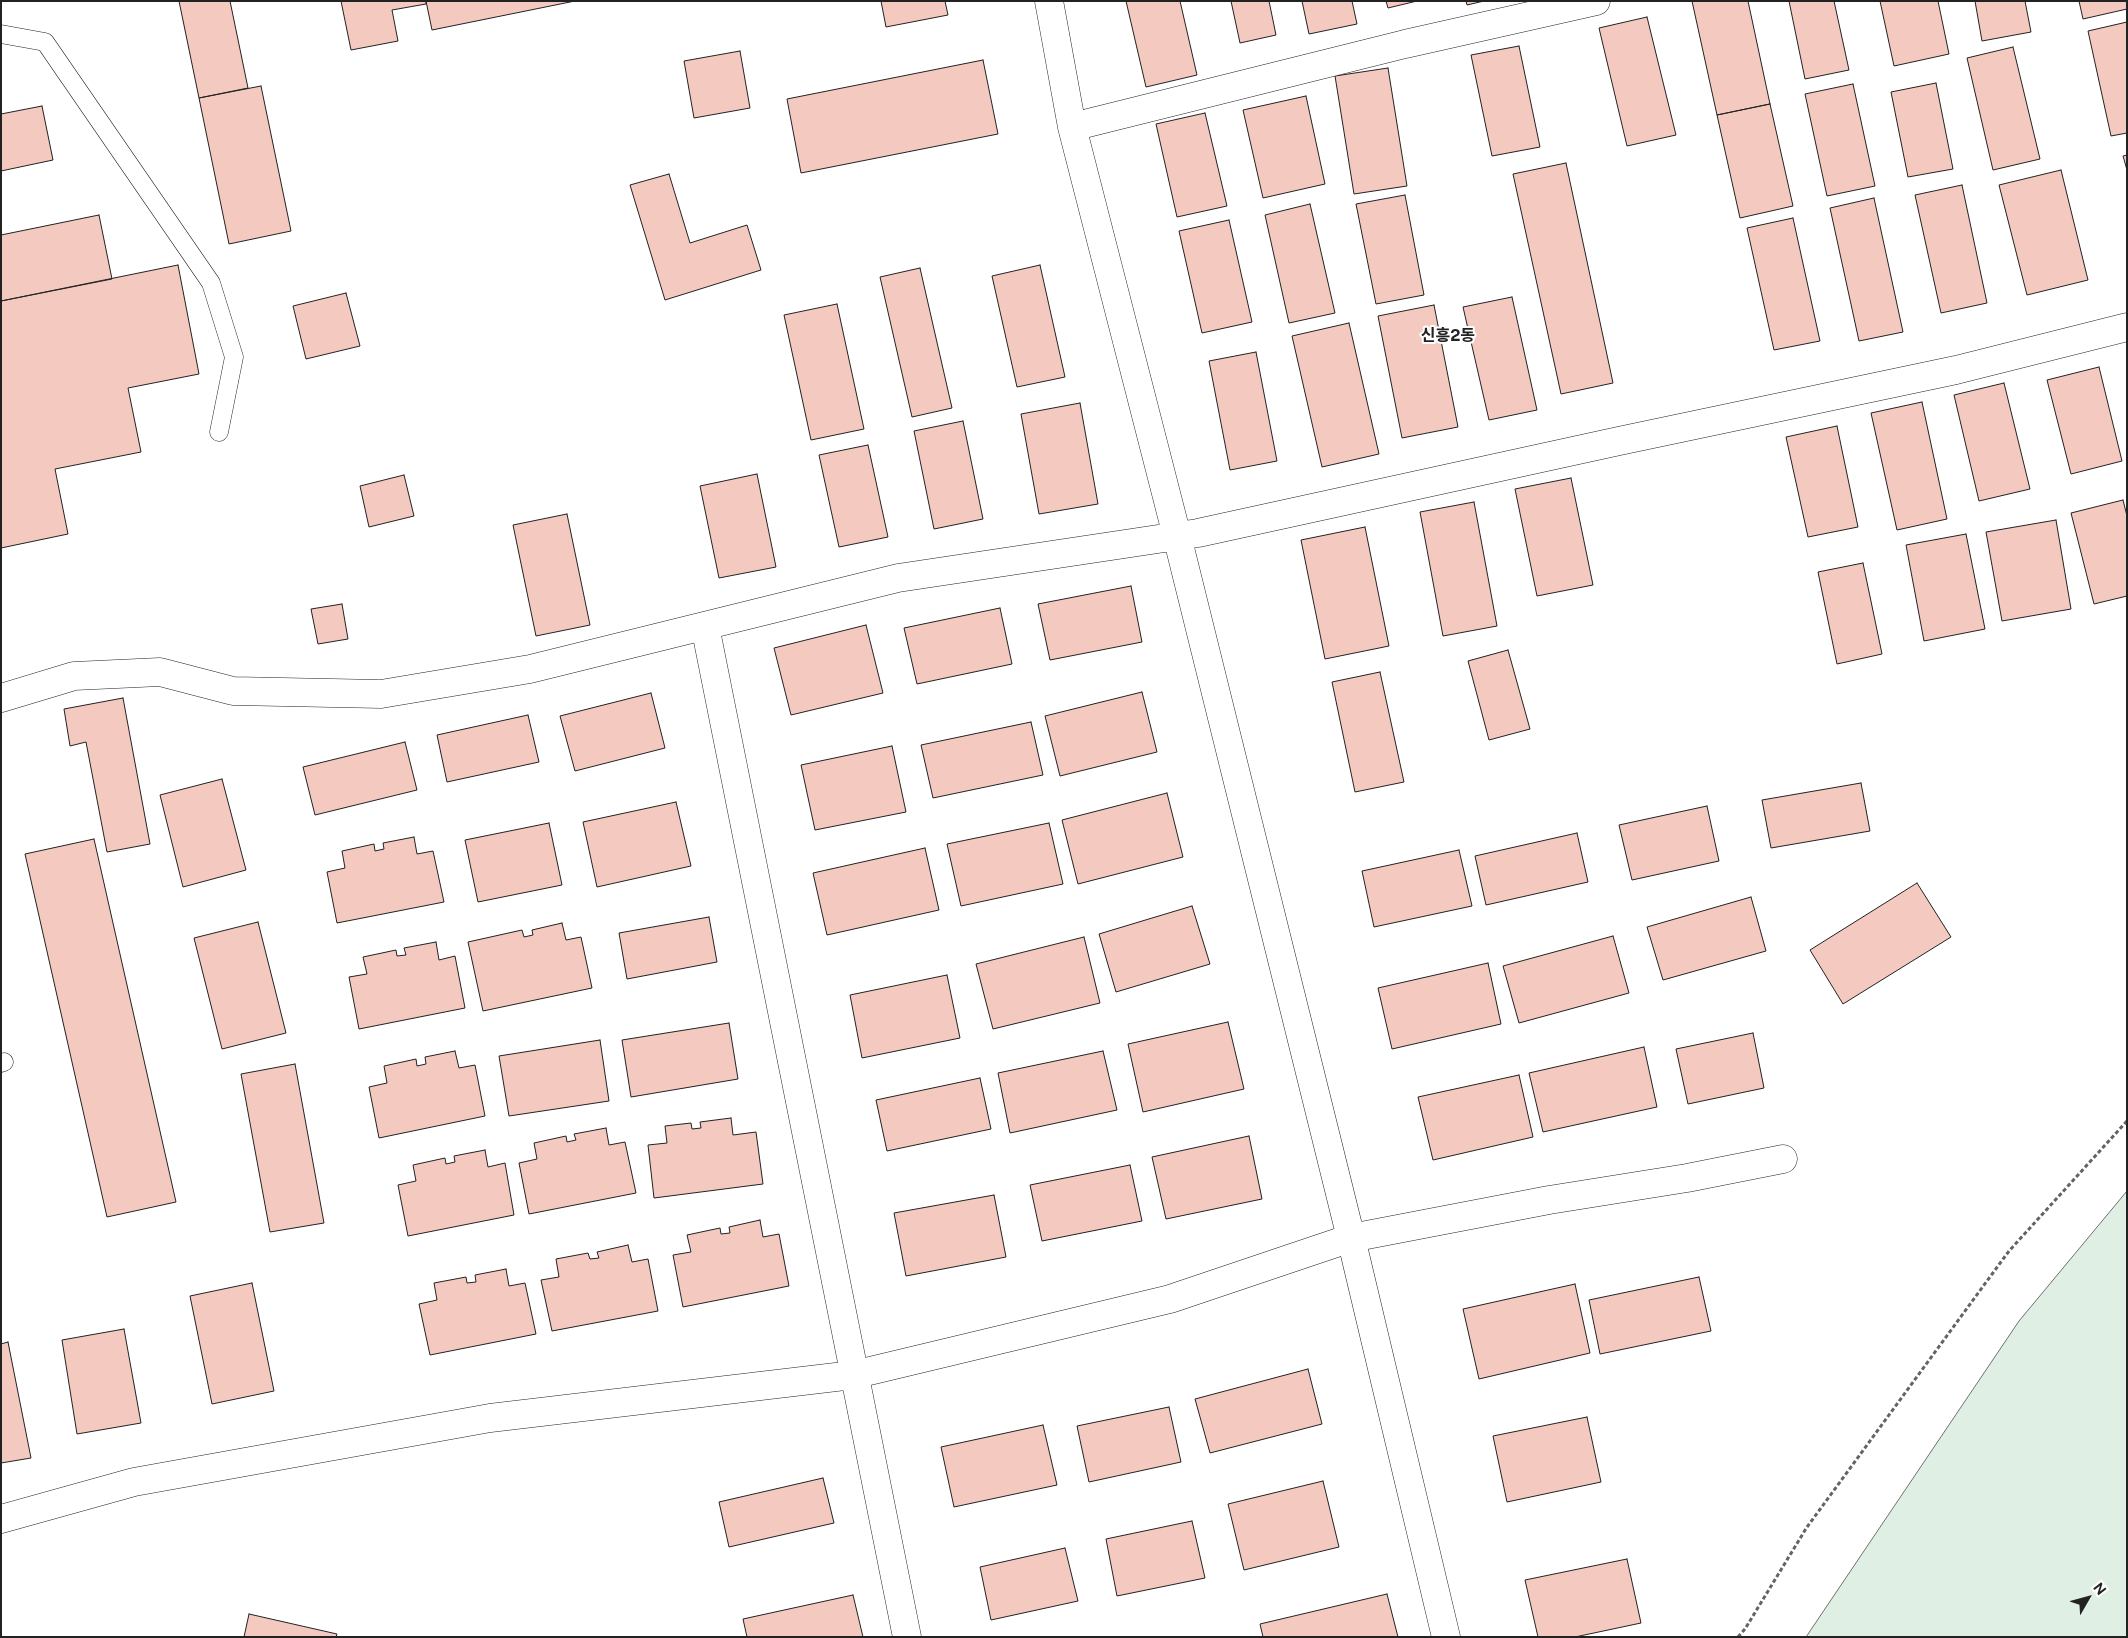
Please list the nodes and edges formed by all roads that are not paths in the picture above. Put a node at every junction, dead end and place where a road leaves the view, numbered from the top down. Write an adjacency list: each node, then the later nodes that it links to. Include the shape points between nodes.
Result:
1 (1049, 1): 4 (street)
2 (1596, 1): 4 (street, via 1405,44)
3 (1, 34): 6 (lane, via 45,42 211,283 234,357)
4 (1072, 127): 7 (street)
5 (2127, 327): 7 (street, via 1956,370)
6 (219, 432)
7 (1177, 536): 8 (street, via 898,578); 11 (street)
8 (705, 626): 9 (street, via 530,669 381,694 233,691 160,672 74,676); 12 (street)
9 (1, 698)
10 (1783, 1159): 11 (street)
11 (1351, 1238): 12 (street, via 1170,1299); 15 (street)
12 (853, 1375): 13 (street, via 490,1418 134,1482); 14 (street)
13 (1, 1519)
14 (907, 1637)
15 (1446, 1637)

